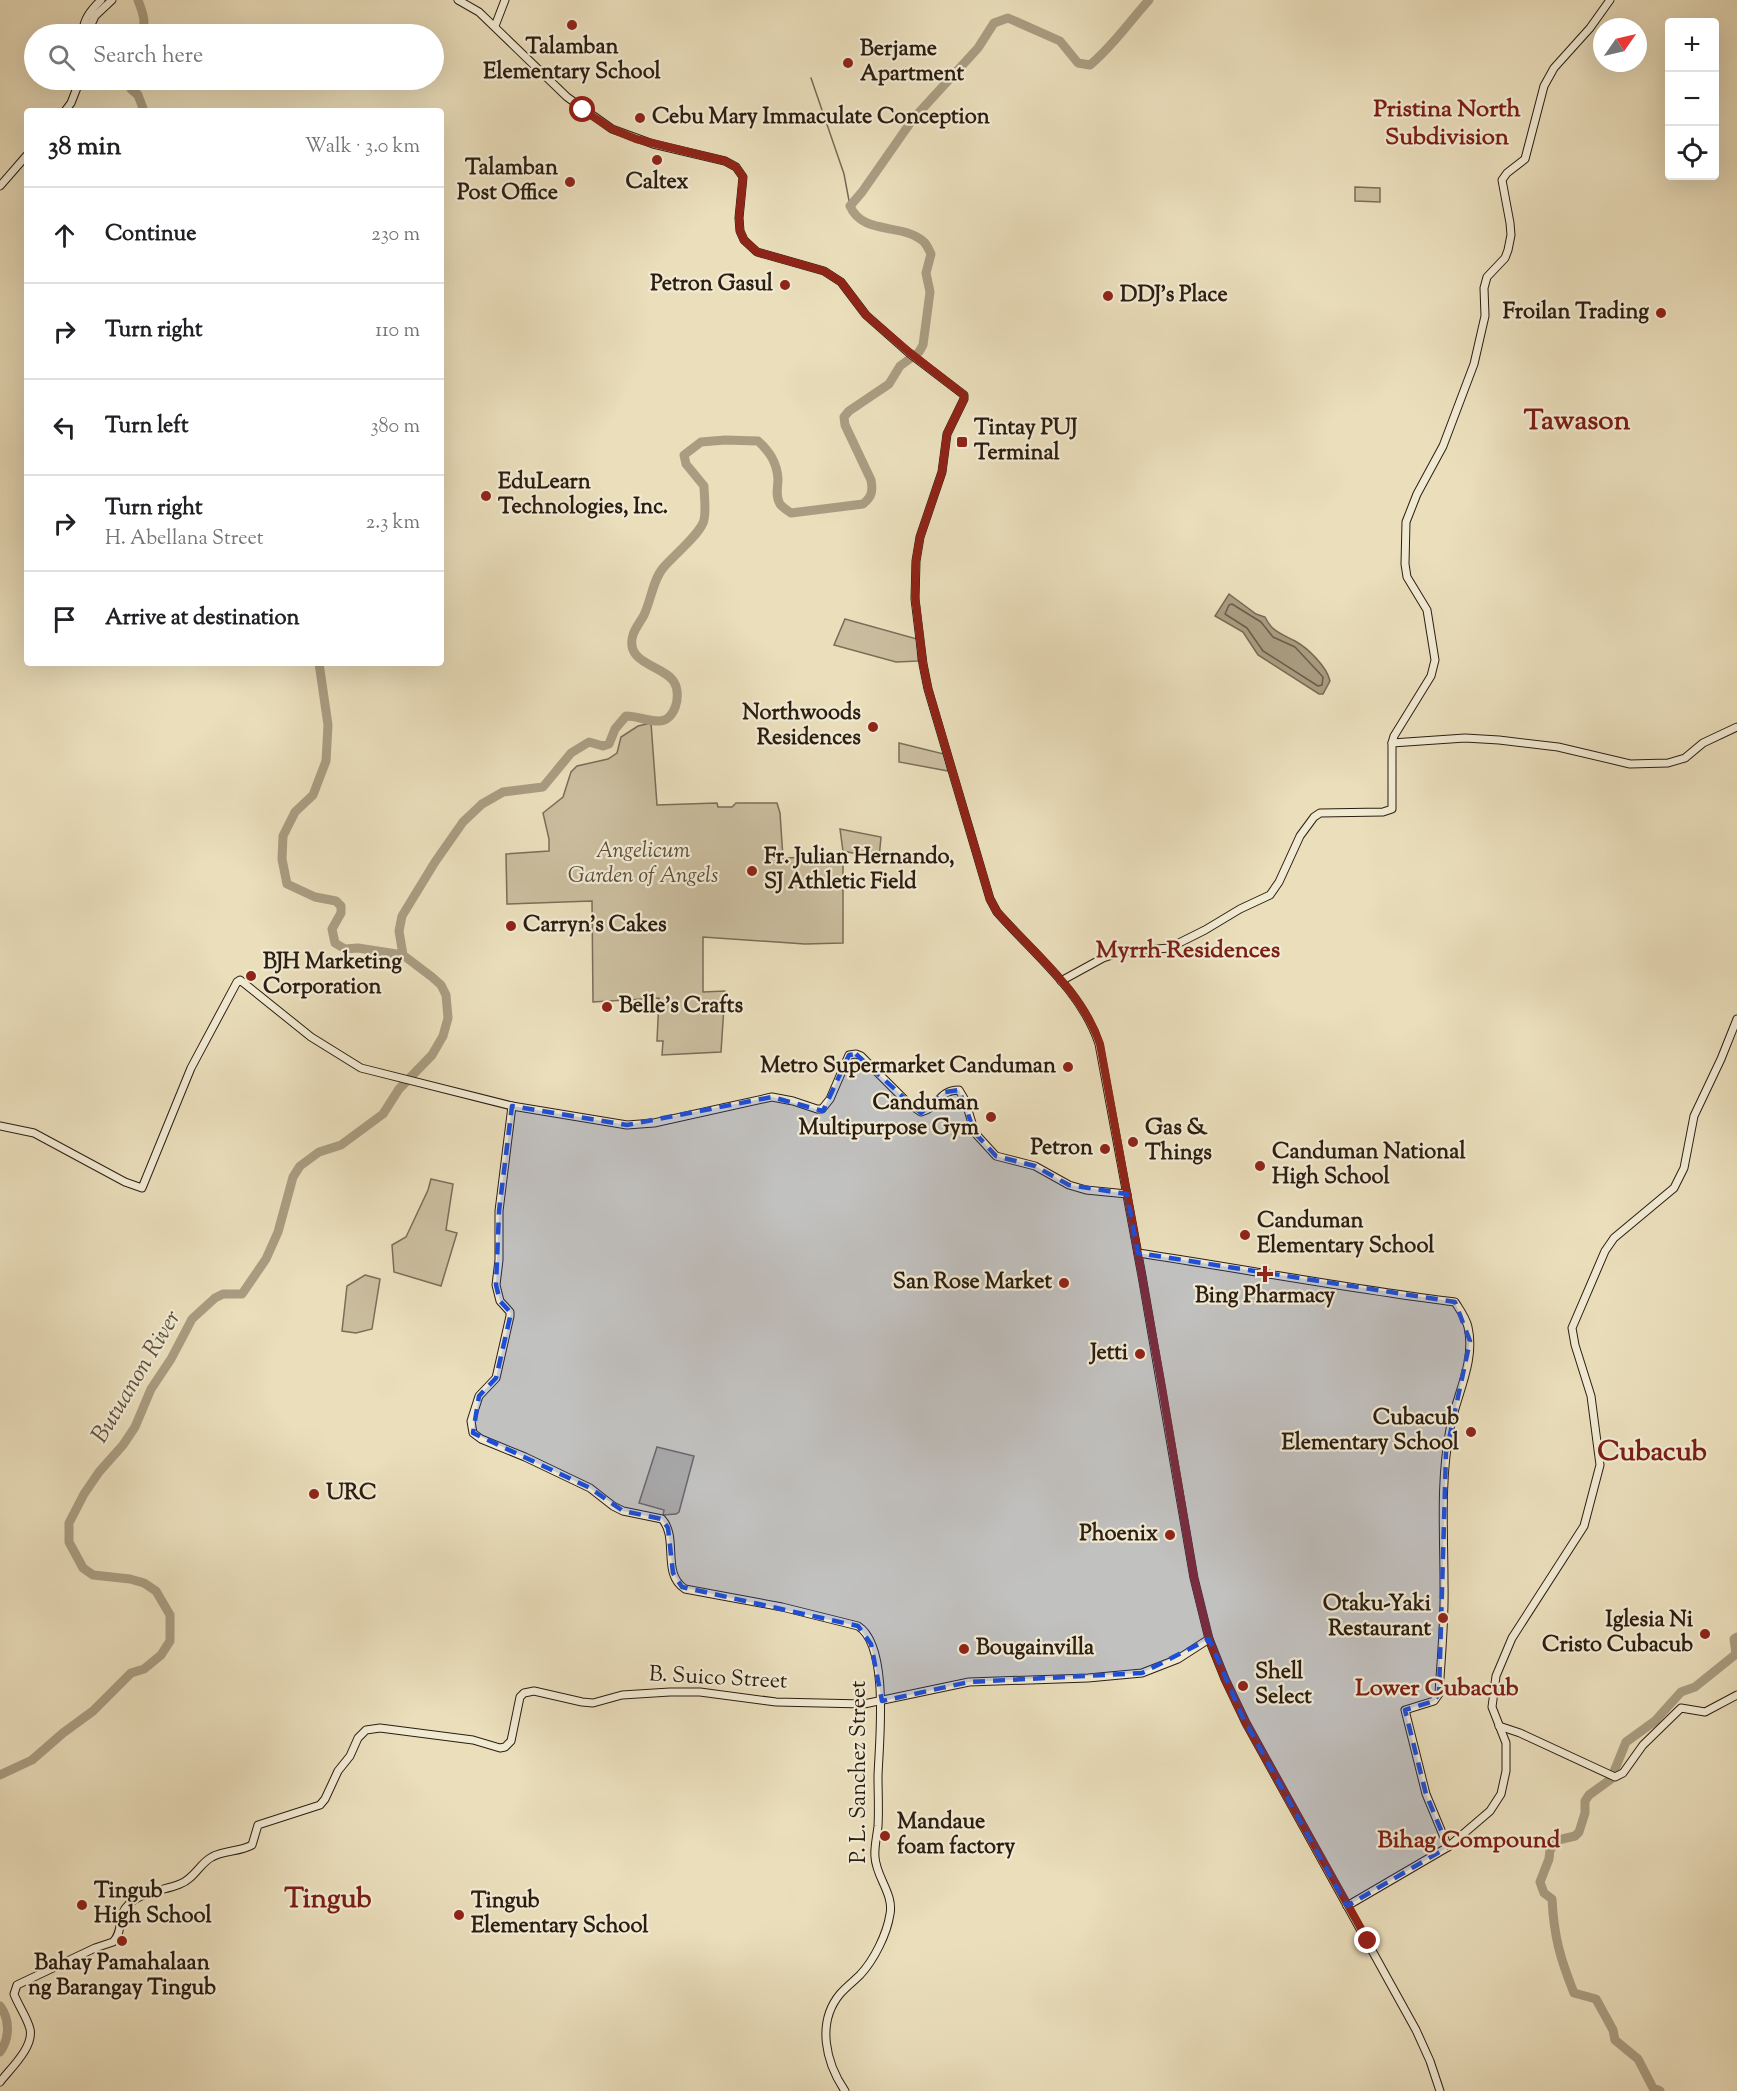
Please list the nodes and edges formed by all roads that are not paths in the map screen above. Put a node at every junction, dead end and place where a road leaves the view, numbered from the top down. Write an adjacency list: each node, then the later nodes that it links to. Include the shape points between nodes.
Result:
1 (101, 0): 6 (street)
2 (112, 0): 7 (street)
3 (458, 0): 8 (street)
4 (505, 0): 8 (street)
5 (1610, 0): 14 (street, via 1554,68 1544,86 1525,159 1502,180 1510,223 1508,250 1487,277 1485,316 1474,364 1443,446 1406,522 1407,577 1427,610 1435,660 1431,676)
6 (85, 24)
7 (91, 24)
8 (495, 26): 15 (street, via 567,97 612,129 736,167 743,177 739,218 744,240 757,252 824,271 841,282 866,315 964,395 947,434 942,472 920,537 915,593 923,664 990,899 997,912)
9 (77, 90): 10 (street)
10 (67, 108)
11 (24, 158): 12 (street)
12 (0, 186)
13 (1737, 727): 14 (street, via 1703,743 1685,758 1658,763 1630,764 1558,747 1499,740)
14 (1392, 743): 15 (street, via 1394,799 1390,811 1320,813 1300,836 1270,895 1169,948 1120,952)
15 (1061, 981): 19 (street, via 1089,1019 1100,1044)
16 (1737, 1019): 24 (street, via 1694,1116 1680,1180 1614,1238 1572,1328 1591,1396 1600,1465 1584,1526 1512,1638 1496,1676 1492,1707)
17 (512, 1106): 18 (street, via 361,1068 311,1037 240,980 191,1068 142,1188 34,1133); 19 (street, via 627,1125 654,1123 772,1097 820,1109 830,1099 849,1056 856,1054 921,1112 930,1109 945,1092 959,1090 975,1133 996,1156 1035,1166 1086,1190); 23 (street, P. L. Sanchez Street, via 499,1211 496,1285 510,1316 496,1378 478,1396 471,1421 473,1433 590,1488 623,1511 662,1519 668,1528 673,1573 685,1589 782,1607 862,1629 874,1655)
18 (0, 1126)
19 (1127, 1194): 20 (street)
20 (1138, 1253): 21 (street, via 1191,1559); 25 (street, via 1455,1302 1467,1321 1468,1365 1454,1408 1446,1453 1439,1694 1431,1702 1405,1710 1426,1794)
21 (1209, 1639): 23 (street, B. Suico Street, via 1178,1659 1142,1673 969,1682); 26 (street, via 1237,1706)
22 (1737, 1695): 24 (street, via 1702,1712 1681,1708 1643,1745 1623,1773 1613,1776)
23 (882, 1701): 27 (street, B. Suico Street, via 776,1702 670,1692 582,1702 534,1691 520,1697 511,1741 505,1747 388,1729 366,1730 320,1805 258,1825 252,1845 214,1856 183,1883 130,1902 123,1910 120,1932 113,1942 17,1985 14,1994 30,2028 30,2038); 28 (street, P. L. Sanchez Street, via 875,1858 891,1912 875,1952 864,1970 840,1994 829,2016 827,2052)
24 (1499, 1726): 25 (street, via 1506,1743 1501,1794 1490,1811)
25 (1448, 1846): 26 (street)
26 (1347, 1906): 29 (street, via 1416,2030)
27 (0, 2082)
28 (845, 2091)
29 (1440, 2091)

